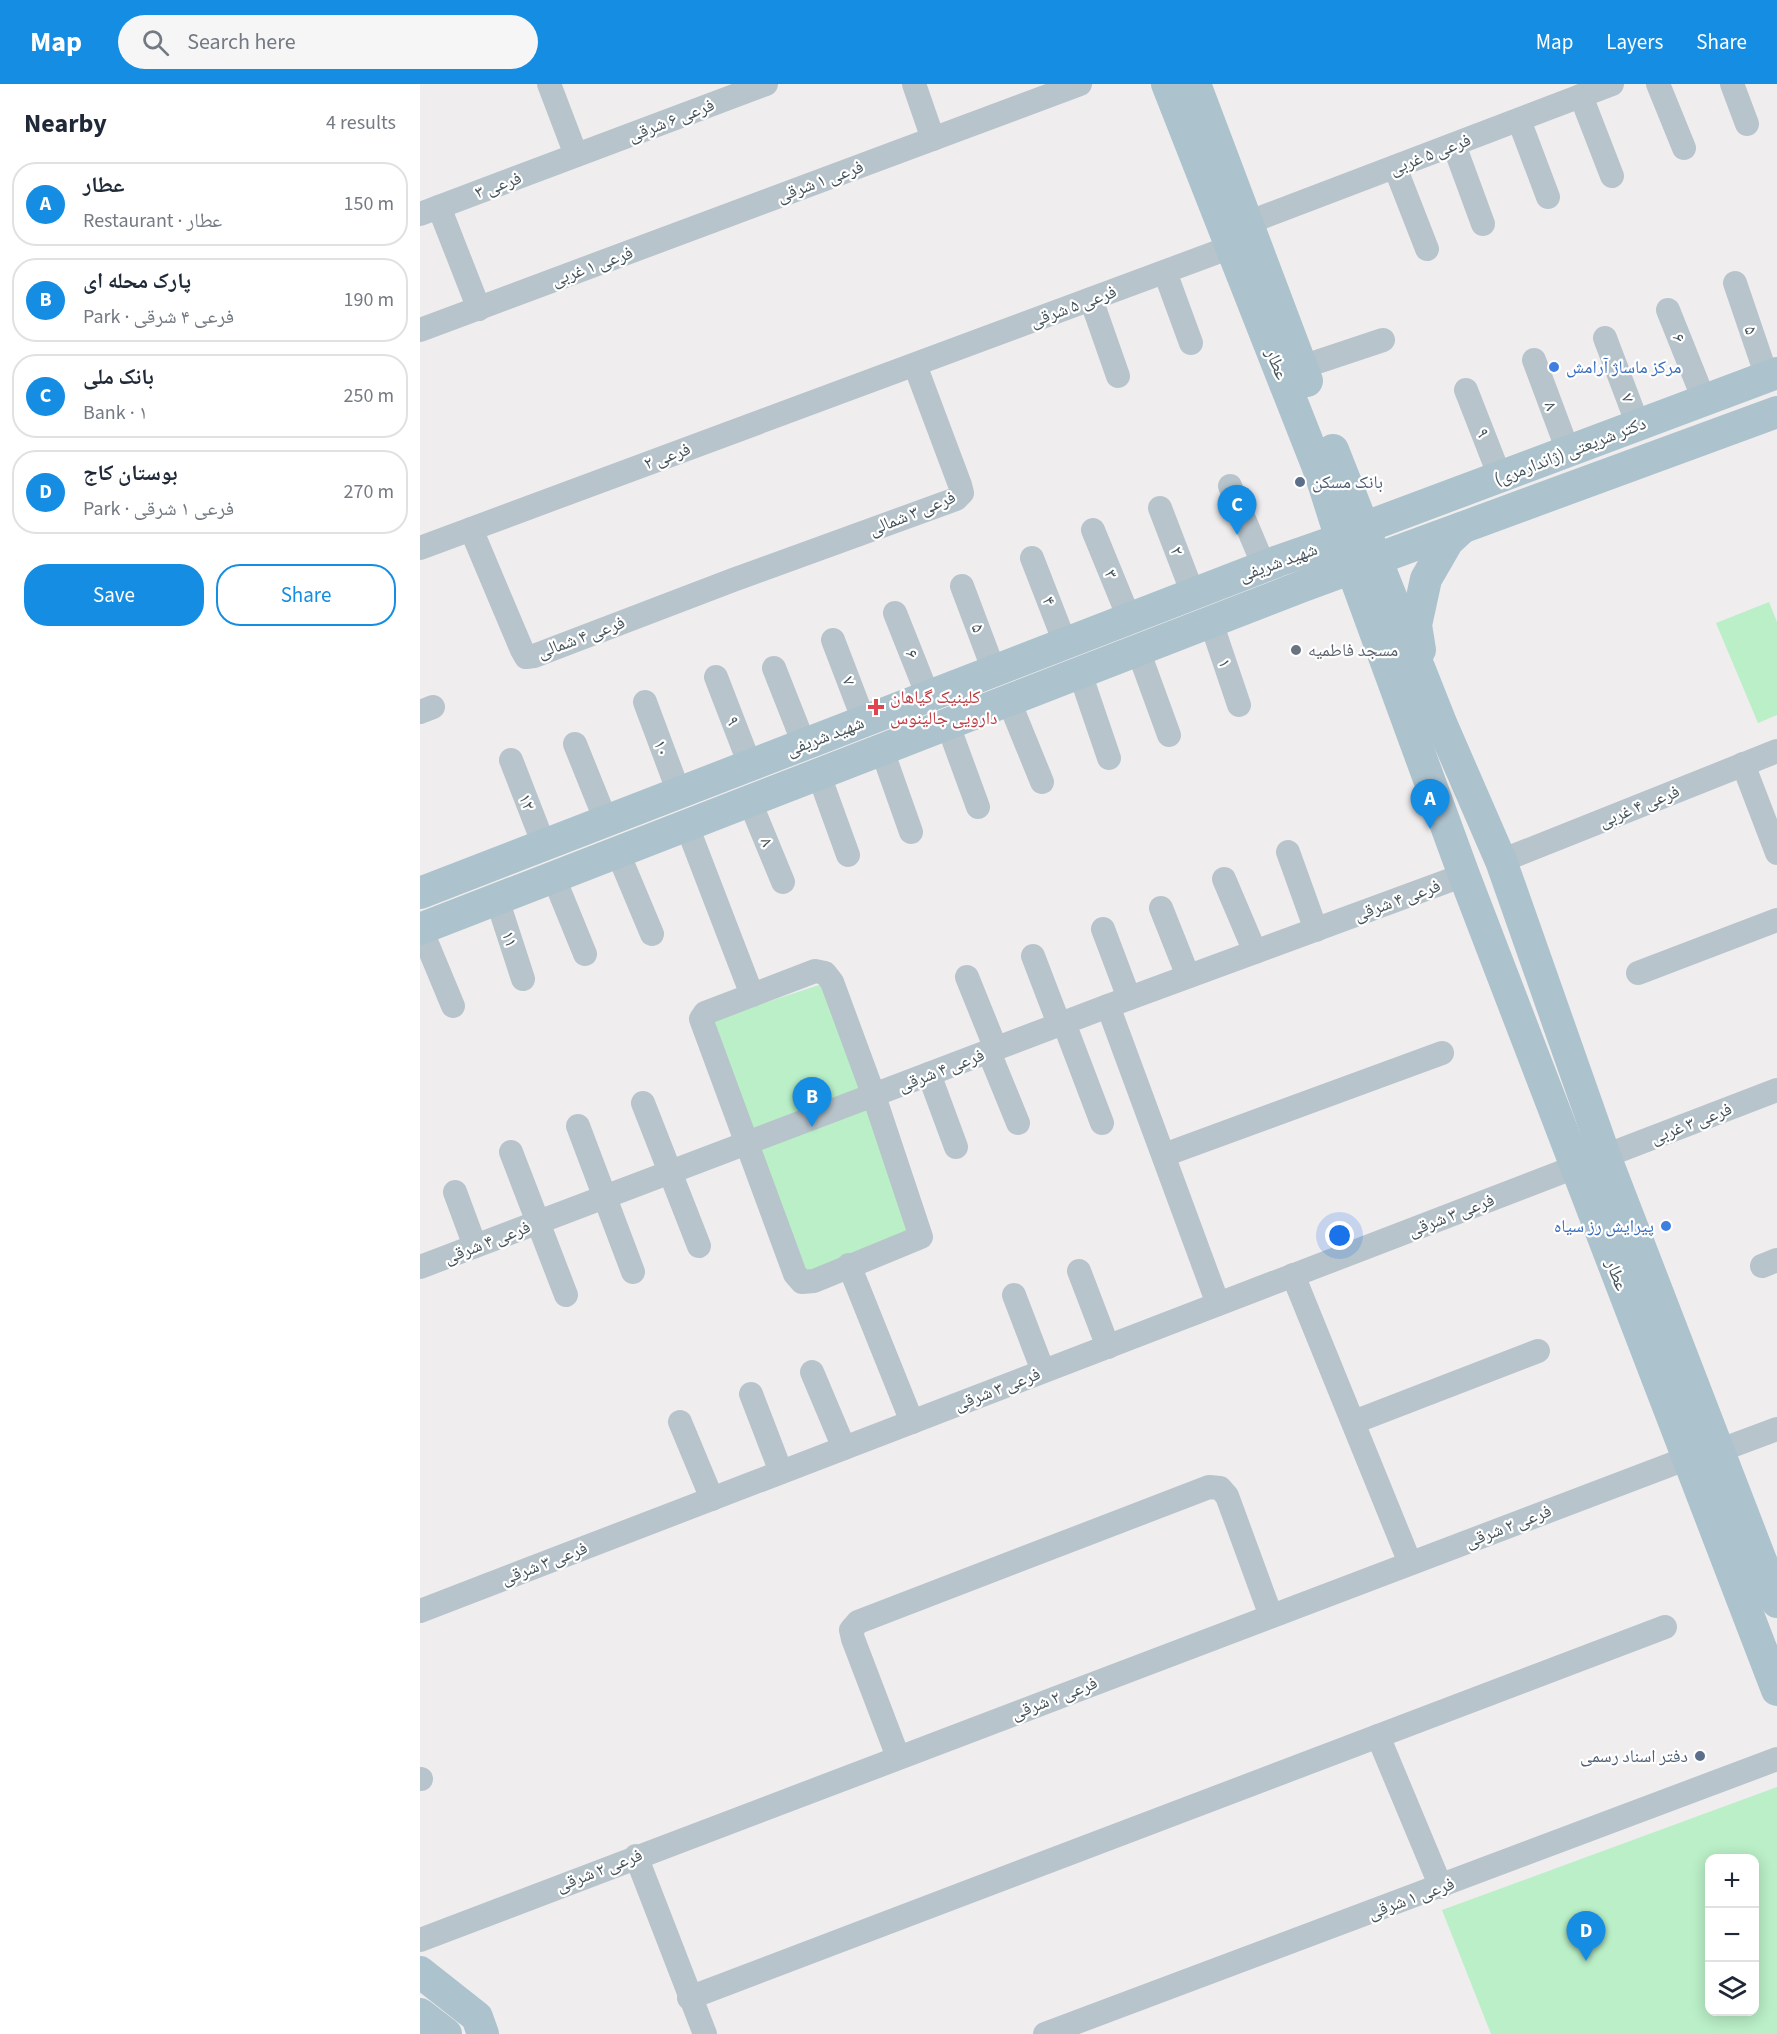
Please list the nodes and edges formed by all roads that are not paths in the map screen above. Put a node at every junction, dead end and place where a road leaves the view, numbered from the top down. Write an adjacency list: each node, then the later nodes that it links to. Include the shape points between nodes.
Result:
1 (549, 84): 16 (street)
2 (766, 84): 16 (street, فرعی ۶ شرقی)
3 (914, 84): 13 (street)
4 (1080, 84): 13 (street)
5 (1167, 84): 23 (main road, عطار)
6 (1195, 84): 23 (main road, عطار)
7 (1612, 84): 10 (street, فرعی ۵ غربی)
8 (1658, 84): 15 (street)
9 (1732, 84): 12 (street)
10 (1581, 96): 11 (street, فرعی ۵ غربی); 18 (street)
11 (1519, 120): 14 (street, فرعی ۵ غربی); 19 (street)
12 (1747, 124)
13 (933, 139): 21 (street, فرعی ۱ شرقی)
14 (1454, 144): 17 (street, فرعی ۵ غربی); 22 (street)
15 (1684, 148)
16 (576, 155): 20 (street, فرعی ۳)
17 (1395, 167): 23 (street, فرعی ۵ غربی); 24 (street)
18 (1612, 176)
19 (1548, 197)
20 (430, 210): 28 (street)
21 (706, 224): 28 (street, فرعی ۱ غربی)
22 (1483, 224)
23 (1239, 235): 25 (street, فرعی ۵ شرقی); 36 (main road, عطار); 44 (main road, عطار)
24 (1427, 249)
25 (1165, 272): 27 (street, فرعی ۵ شرقی); 33 (street)
26 (1735, 283): 37 (street, ۵)
27 (1091, 299): 35 (street, فرعی ۵ شرقی); 38 (street)
28 (479, 309): 30 (street)
29 (1668, 310): 40 (street, ۶)
30 (420, 330)
31 (1605, 338): 42 (street, ۷)
32 (1383, 340): 36 (street)
33 (1191, 343)
34 (1534, 360): 43 (street, ۸)
35 (915, 365): 51 (street, فرعی ۲); 58 (street, فرعی ۳ شمالی, via 962,494)
36 (1302, 367): 44 (main road, عطار)
37 (1772, 375): 40 (main road, دکتر شریعتی (ژاندارمری))
38 (1118, 376)
39 (1466, 390): 45 (street, ۹)
40 (1704, 400): 42 (main road, دکتر شریعتی (ژاندارمری))
41 (1777, 412): 47 (main road, دکتر شریعتی (ژاندارمری))
42 (1638, 425): 43 (main road, دکتر شریعتی (ژاندارمری))
43 (1568, 451): 45 (main road, دکتر شریعتی (ژاندارمری))
44 (1329, 468): 49 (main road, via 1385,510); 53 (main road, عطار); 56 (main road, via 1316,521 1305,539)
45 (1509, 474): 47 (main road); 49 (main road, دکتر شریعتی (ژاندارمری))
46 (1230, 486): 56 (street)
47 (1530, 502): 50 (main road, دکتر شریعتی (ژاندارمری))
48 (1160, 507): 61 (street, ۲)
49 (1416, 508): 53 (main road, دکتر شریعتی (ژاندارمری))
50 (1465, 525): 57 (main road, دکتر شریعتی (ژاندارمری)); 78 (main road, via 1448,541 1426,579 1416,626)
51 (471, 529): 54 (street, فرعی ۲); 58 (street, فرعی ۴ شمالی, via 526,657)
52 (1093, 530): 64 (street, ۳)
53 (1352, 534): 56 (main road, شهید شریفی); 57 (main road, عطار)
54 (420, 548)
55 (1032, 558): 67 (street, ۴)
56 (1271, 563): 61 (main road, شهید شریفی)
57 (1365, 564): 60 (main road, شهید شریفی); 62 (main road, عطار); 78 (main road, عطار)
58 (733, 580)
59 (962, 586): 70 (street, ۵)
60 (1303, 586): 62 (main road, via 1333,589); 65 (main road, شهید شریفی)
61 (1193, 594): 64 (main road, شهید شریفی)
62 (1364, 602): 103 (main road, عطار)
63 (895, 613): 73 (street, ۶)
64 (1129, 618): 67 (main road, شهید شریفی)
65 (1211, 622): 68 (main road, شهید شریفی); 76 (street, ۱)
66 (833, 640): 77 (street, ۷)
67 (1065, 643): 70 (main road, شهید شریفی)
68 (1138, 650): 71 (main road, شهید شریفی); 80 (street)
69 (774, 668): 82 (street)
70 (994, 671): 73 (main road, شهید شریفی)
71 (1080, 673): 74 (main road, شهید شریفی); 85 (street)
72 (716, 677): 88 (street, ۹)
73 (928, 696): 77 (main road, شهید شریفی)
74 (1010, 700): 79 (main road, شهید شریفی); 90 (street)
75 (645, 702): 91 (street, ۱۰)
76 (1239, 705)
77 (864, 721): 82 (main road, شهید شریفی)
78 (1441, 723): 102 (main road, عطار)
79 (948, 724): 83 (main road, شهید شریفی); 93 (street)
80 (1169, 735)
81 (575, 744): 94 (street)
82 (804, 744): 88 (main road, شهید شریفی)
83 (882, 750): 89 (main road, شهید شریفی); 96 (street)
84 (1777, 751): 87 (street, فرعی ۴ غربی)
85 (1109, 758)
86 (511, 760): 97 (street, ۱۲)
87 (1743, 764): 100 (street); 102 (street, فرعی ۴ غربی)
88 (750, 765): 91 (main road, شهید شریفی)
89 (819, 775): 92 (main road, شهید شریفی); 101 (street)
90 (1042, 782)
91 (679, 793): 94 (main road, شهید شریفی)
92 (750, 802): 95 (main road, شهید شریفی); 106 (street, ۸)
93 (978, 807)
94 (619, 816): 97 (main road, شهید شریفی); 98 (main road)
95 (687, 826): 98 (main road, شهید شریفی); 122 (street)
96 (910, 832)
97 (544, 845): 107 (main road, شهید شریفی)
98 (631, 848): 104 (main road, شهید شریفی); 114 (street)
99 (1288, 852): 113 (street)
100 (1777, 853)
101 (848, 855)
102 (1501, 861): 125 (main road, عطار)
103 (1464, 875): 113 (street, فرعی ۴ شرقی); 126 (main road, عطار)
104 (554, 878): 108 (main road, شهید شریفی); 116 (street)
105 (1224, 879): 115 (street)
106 (783, 882)
107 (420, 893)
108 (497, 899): 111 (main road, شهید شریفی); 121 (street, ۱۱)
109 (1161, 908): 119 (street)
110 (1777, 920): 118 (street)
111 (421, 929): 124 (street)
112 (1102, 929): 123 (street)
113 (1316, 930): 115 (street, فرعی ۴ شرقی)
114 (652, 934)
115 (1255, 952): 119 (street, فرعی ۴ شرقی)
116 (585, 954)
117 (1033, 956): 127 (street)
118 (1638, 973)
119 (1188, 976): 123 (street, فرعی ۴ شرقی)
120 (967, 977): 128 (street)
121 (523, 979)
122 (752, 995): 132 (street, via 815,971 825,974 832,982); 137 (street, via 705,1013 701,1019)
123 (1119, 1002): 127 (street, فرعی ۴ شرقی); 140 (street)
124 (453, 1006)
125 (1552, 1007): 126 (main road); 141 (main road, عطار)
126 (1518, 1018): 142 (main road, عطار)
127 (1062, 1023): 128 (street, فرعی ۴ شرقی); 135 (street)
128 (992, 1050): 130 (street, فرعی ۴ شرقی); 134 (street)
129 (1442, 1053): 140 (street)
130 (929, 1074): 132 (street, فرعی ۴ شرقی); 138 (street)
131 (1777, 1090): 141 (street, فرعی ۳ غربی)
132 (874, 1096): 137 (street, فرعی ۴ شرقی); 149 (street, via 921,1237)
133 (643, 1103): 143 (street)
134 (1018, 1123)
135 (1102, 1123)
136 (578, 1125): 145 (street)
137 (747, 1144): 143 (street, فرعی ۴ شرقی); 149 (street, via 795,1274 802,1282 814,1281)
138 (956, 1147)
139 (511, 1152): 146 (street)
140 (1164, 1155): 156 (street)
141 (1605, 1156): 167 (main road, عطار)
142 (1575, 1167): 153 (street, فرعی ۳ شرقی); 168 (main road, عطار)
143 (671, 1173): 145 (street, فرعی ۴ شرقی); 148 (street)
144 (455, 1192): 147 (street)
145 (605, 1197): 146 (street, فرعی ۴ شرقی); 152 (street)
146 (538, 1222): 147 (street, فرعی ۴ شرقی); 154 (street)
147 (475, 1246): 150 (street, فرعی ۴ شرقی)
148 (699, 1246)
149 (849, 1265): 163 (street)
150 (420, 1267)
151 (1079, 1271): 157 (street)
152 (633, 1272)
153 (1293, 1275): 156 (street, فرعی ۳ شرقی); 164 (street)
154 (566, 1295)
155 (1014, 1295): 159 (street)
156 (1218, 1304): 157 (street, فرعی ۳ شرقی)
157 (1108, 1347): 159 (street, فرعی ۳ شرقی)
158 (1538, 1351): 164 (street)
159 (1043, 1371): 163 (street, فرعی ۳ شرقی)
160 (812, 1372): 166 (street)
161 (751, 1395): 169 (street)
162 (680, 1422): 170 (street)
163 (912, 1422): 166 (street, فرعی ۳ شرقی)
164 (1354, 1422): 171 (street)
165 (1777, 1429): 167 (street)
166 (843, 1448): 169 (street, فرعی ۳ شرقی)
167 (1718, 1451): 172 (main road, عطار)
168 (1688, 1458): 171 (street, فرعی ۲ شرقی); 176 (main road, عطار)
169 (781, 1472): 170 (street, فرعی ۳ شرقی)
170 (712, 1499): 173 (street, فرعی ۳ شرقی)
171 (1410, 1563): 174 (street, فرعی ۲ شرقی)
172 (1777, 1602)
173 (420, 1611)
174 (1271, 1616): 178 (street, فرعی ۲ شرقی); 178 (street, via 1227,1496 1220,1488 1209,1487 858,1622 851,1630 853,1639)
175 (1665, 1627): 177 (street)
176 (1777, 1690)
177 (1378, 1736): 181 (street); 184 (street)
178 (898, 1757): 180 (street, فرعی ۲ شرقی)
179 (1777, 1759): 181 (street, فرعی ۱ شرقی)
180 (636, 1856): 182 (street, فرعی ۲ شرقی); 184 (street)
181 (1442, 1887): 189 (street, فرعی ۱ شرقی)
182 (420, 1940)
183 (420, 1972): 187 (main road, via 477,2017)
184 (689, 1998): 188 (street)
185 (420, 2014): 186 (main road)
186 (446, 2034)
187 (483, 2034)
188 (705, 2034)
189 (1045, 2034)

